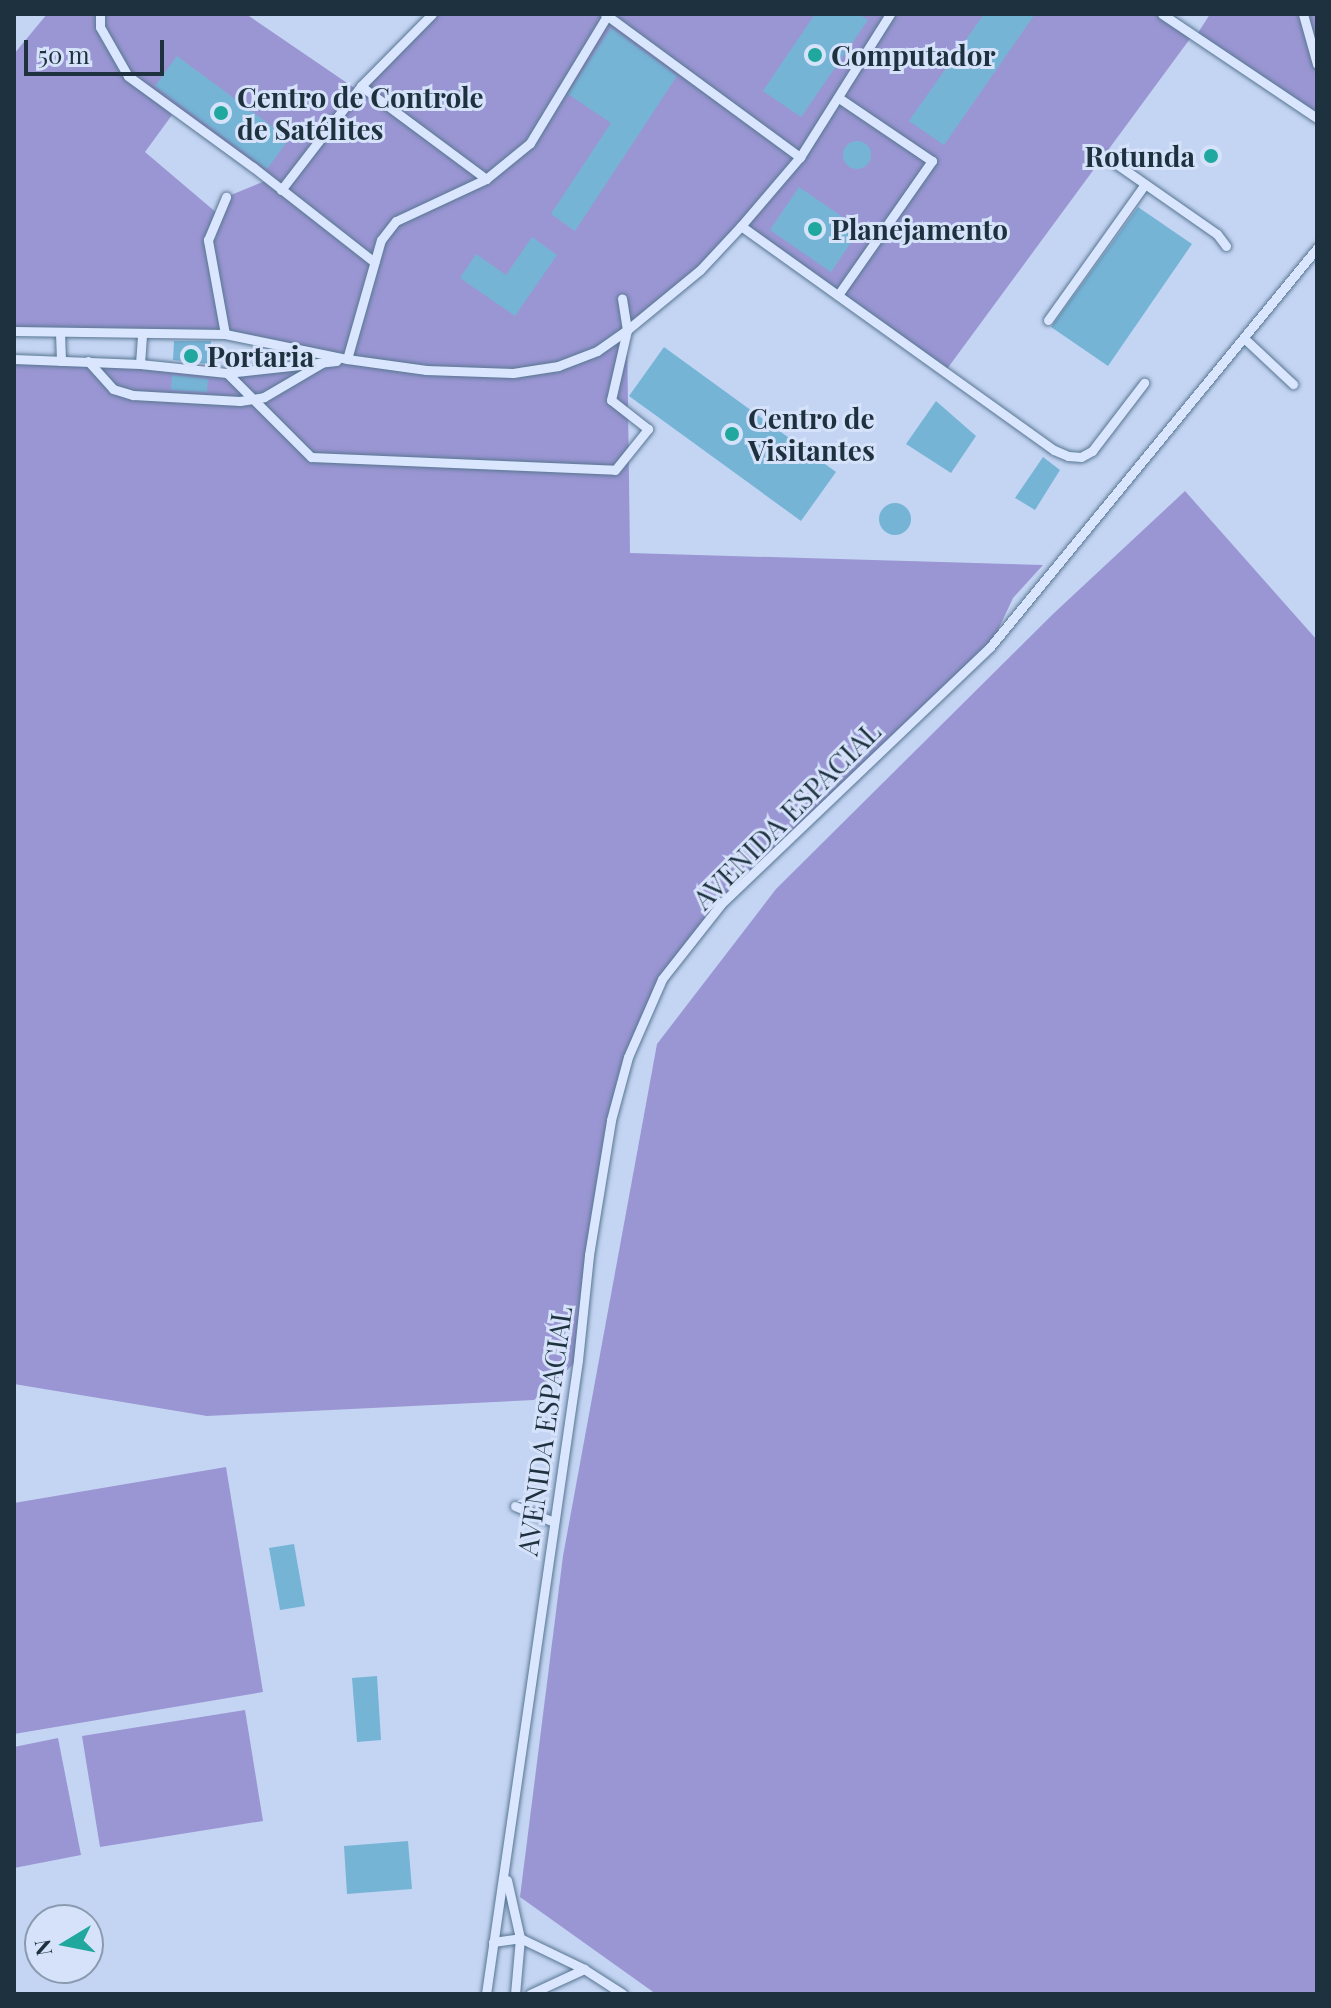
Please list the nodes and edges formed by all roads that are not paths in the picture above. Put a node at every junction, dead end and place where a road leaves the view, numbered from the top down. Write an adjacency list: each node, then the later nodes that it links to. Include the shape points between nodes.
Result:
1 (100, 14): 15 (lane, via 100,27 128,76)
2 (432, 14): 8 (lane)
3 (607, 14): 12 (lane); 13 (lane, via 530,143)
4 (890, 14): 9 (lane)
5 (1162, 14): 10 (lane)
6 (1303, 14): 7 (lane)
7 (1317, 64)
8 (361, 86): 13 (lane); 15 (lane)
9 (839, 98): 12 (lane); 23 (lane, via 932,161)
10 (1317, 118)
11 (1105, 156): 14 (lane)
12 (800, 157): 17 (lane)
13 (486, 179): 21 (lane, via 396,221 381,240)
14 (1145, 184): 18 (lane, via 1217,234); 25 (lane)
15 (281, 190): 21 (lane)
16 (226, 197): 30 (lane, via 208,240)
17 (741, 226): 23 (lane); 26 (lane, via 700,270)
18 (1226, 246)
19 (1317, 248): 22 (lane, AVENIDA ESPACIAL)
20 (1317, 260): 22 (lane)
21 (374, 262): 33 (lane)
22 (1304, 266): 31 (lane, AVENIDA ESPACIAL)
23 (838, 295): 39 (lane, via 1054,450 1081,457 1092,451)
24 (622, 298): 26 (lane)
25 (1048, 320)
26 (627, 330): 33 (lane, via 597,351 558,366 513,373 426,370); 41 (lane, via 611,400 648,429 615,470 311,457)
27 (14, 331): 28 (lane)
28 (60, 332): 29 (lane); 34 (lane)
29 (142, 334): 30 (lane); 37 (lane)
30 (225, 334): 33 (lane)
31 (1245, 339): 40 (lane); 43 (lane, AVENIDA ESPACIAL, via 990,647 721,904 662,979 628,1057 611,1120)
32 (14, 359): 34 (lane)
33 (347, 359): 36 (lane)
34 (61, 361): 35 (lane)
35 (88, 361): 37 (lane); 41 (lane, via 113,389 133,395)
36 (323, 362): 38 (lane); 41 (lane)
37 (140, 364): 38 (lane)
38 (227, 373): 41 (lane)
39 (1144, 383)
40 (1293, 384)
41 (253, 399)
42 (515, 1506): 43 (lane)
43 (554, 1522): 44 (lane, AVENIDA ESPACIAL)
44 (505, 1873): 45 (lane, AVENIDA ESPACIAL); 46 (lane, AVENIDA ESPACIAL)
45 (520, 1938): 46 (lane); 47 (lane); 49 (lane, AVENIDA ESPACIAL)
46 (493, 1942): 48 (lane, AVENIDA ESPACIAL)
47 (584, 1969): 50 (lane); 51 (lane)
48 (486, 1994)
49 (515, 1994)
50 (530, 1994)
51 (623, 1994)

